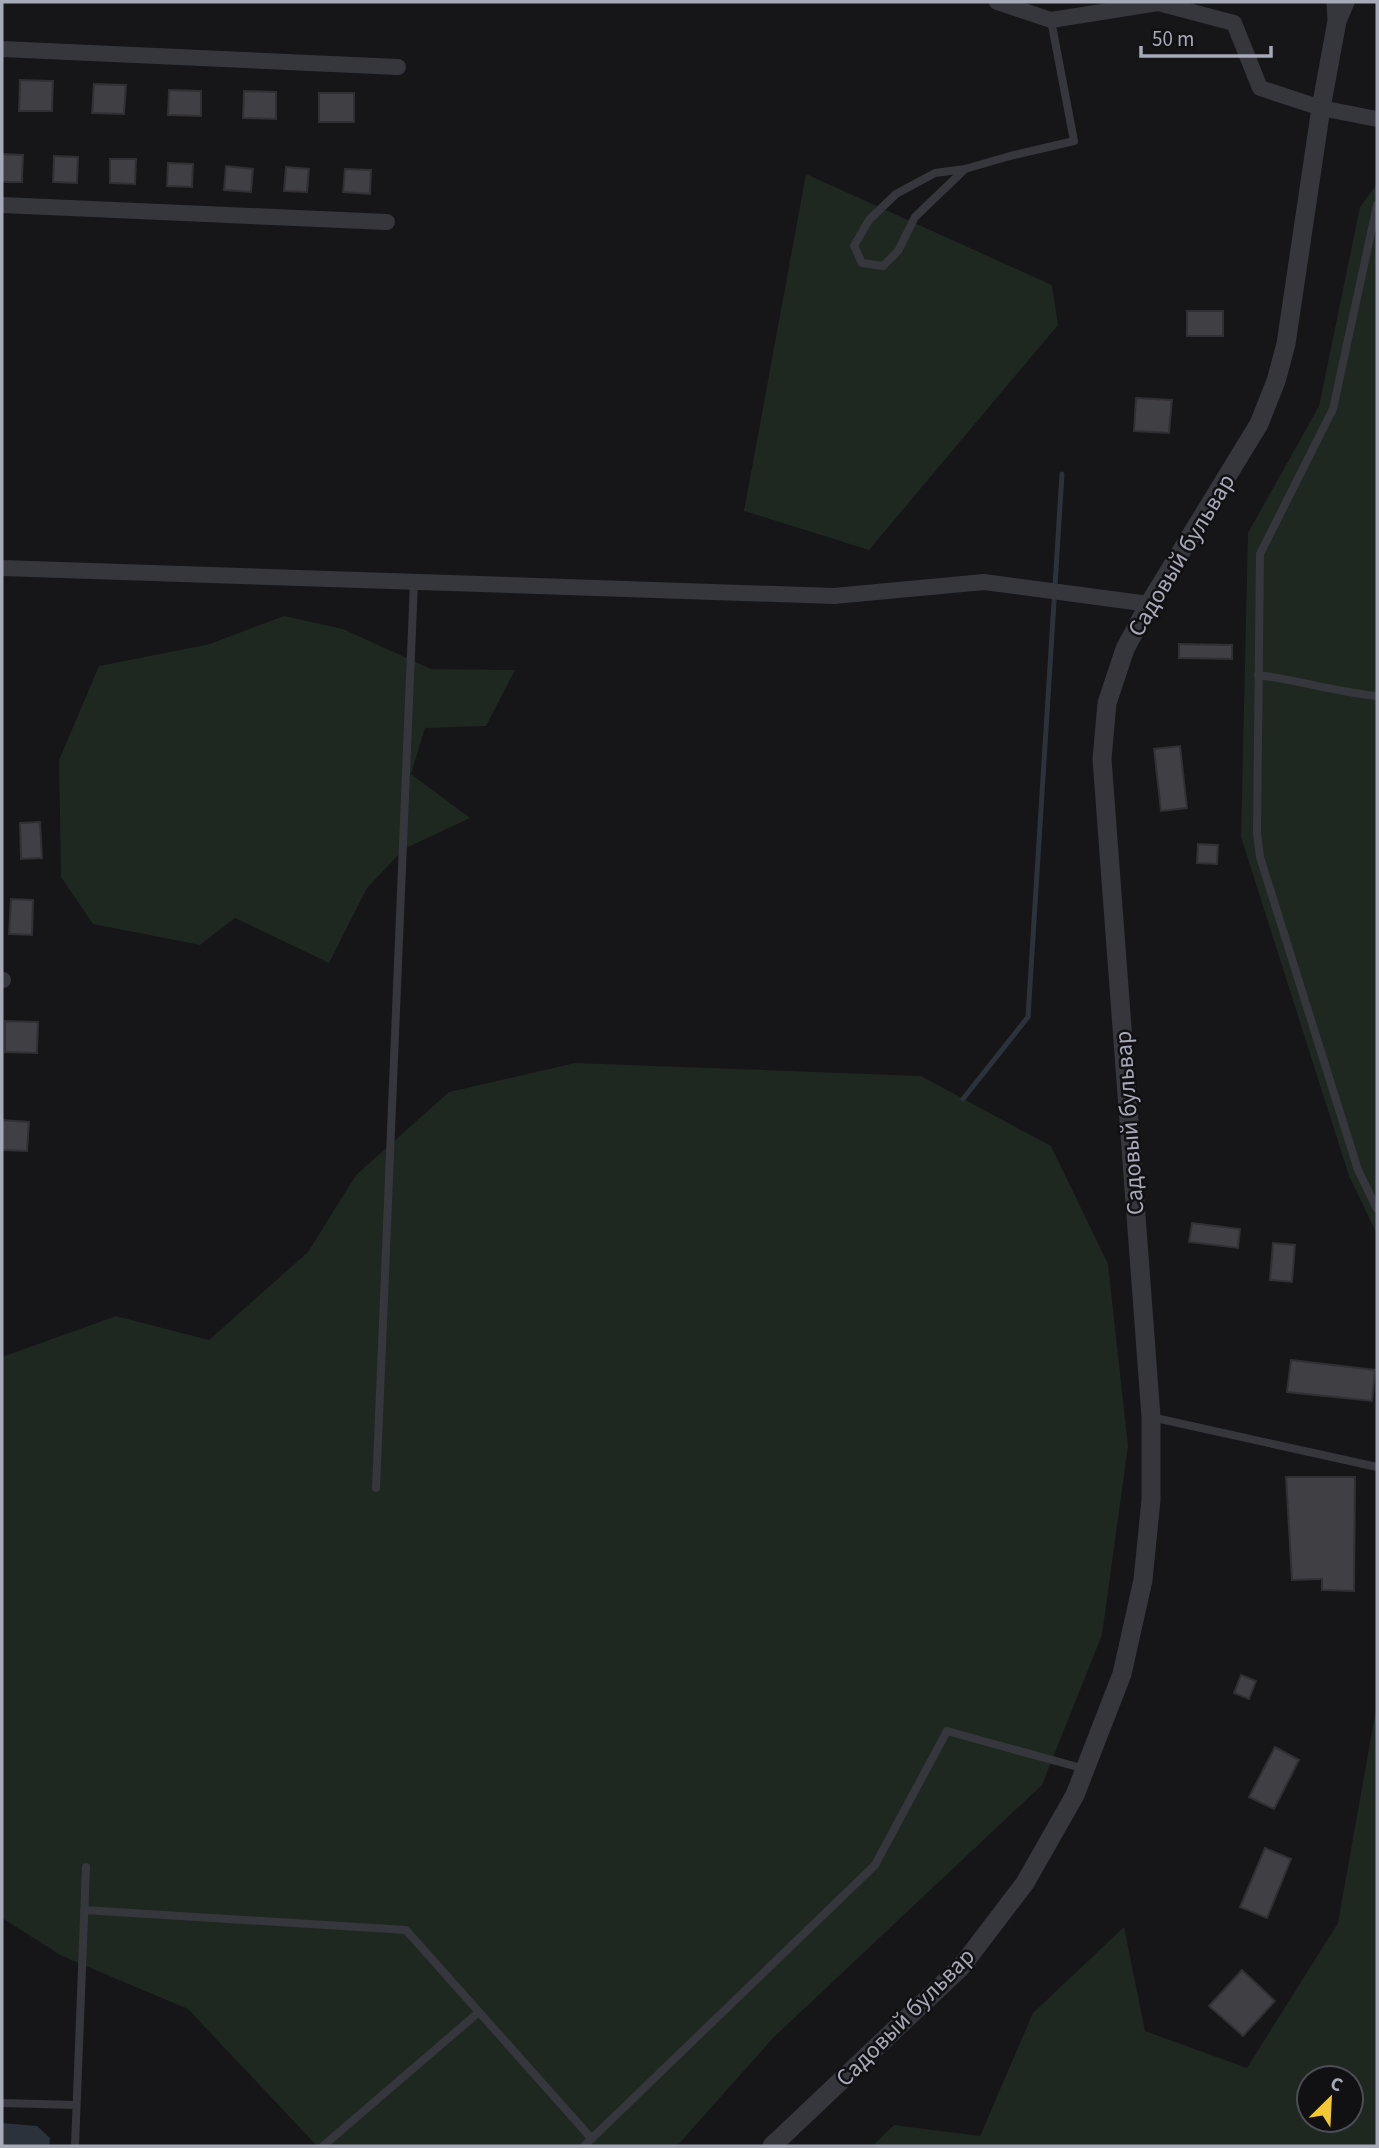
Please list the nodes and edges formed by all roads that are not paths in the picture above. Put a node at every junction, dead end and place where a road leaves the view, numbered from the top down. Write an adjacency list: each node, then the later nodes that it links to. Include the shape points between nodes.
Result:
1 (997, 2): 4 (street)
2 (1345, 2): 3 (street, Садовый бульвар)
3 (1336, 12): 7 (street, Садовый бульвар)
4 (1051, 20): 7 (street, via 1158,3 1234,23 1260,88); 9 (lane, via 1074,141)
5 (2, 49): 6 (street)
6 (398, 67)
7 (1321, 108): 8 (street); 15 (street, Садовый бульвар, via 1286,344 1276,381 1259,424)
8 (1377, 119)
9 (965, 169): 9 (lane, via 915,217 898,251 883,266 862,263 854,246 869,220 896,194 935,173)
10 (2, 205): 12 (street)
11 (1377, 205): 16 (lane, via 1333,408 1260,554)
12 (387, 222)
13 (2, 568): 14 (street)
14 (414, 582): 15 (street, via 834,596 984,582); 21 (lane)
15 (1149, 604): 19 (street, Садовый бульвар, via 1125,649 1107,703 1102,760)
16 (1258, 675): 17 (lane); 18 (lane, via 1259,857 1358,1170)
17 (1377, 696)
18 (1377, 1209)
19 (1151, 1417): 20 (lane); 22 (street, Садовый бульвар, via 1151,1500 1143,1580 1122,1674)
20 (1377, 1466)
21 (376, 1488)
22 (1085, 1769): 28 (lane, via 947,1731 875,1865); 32 (street, Садовый бульвар, via 1025,1883 961,1966)
23 (86, 1867): 24 (lane)
24 (85, 1910): 25 (lane, via 406,1930); 27 (lane)
25 (479, 2012): 28 (lane); 30 (lane)
26 (2, 2103): 27 (lane)
27 (76, 2105): 29 (lane)
28 (592, 2139): 31 (lane)
29 (75, 2146)
30 (323, 2146)
31 (584, 2146)
32 (772, 2146)

